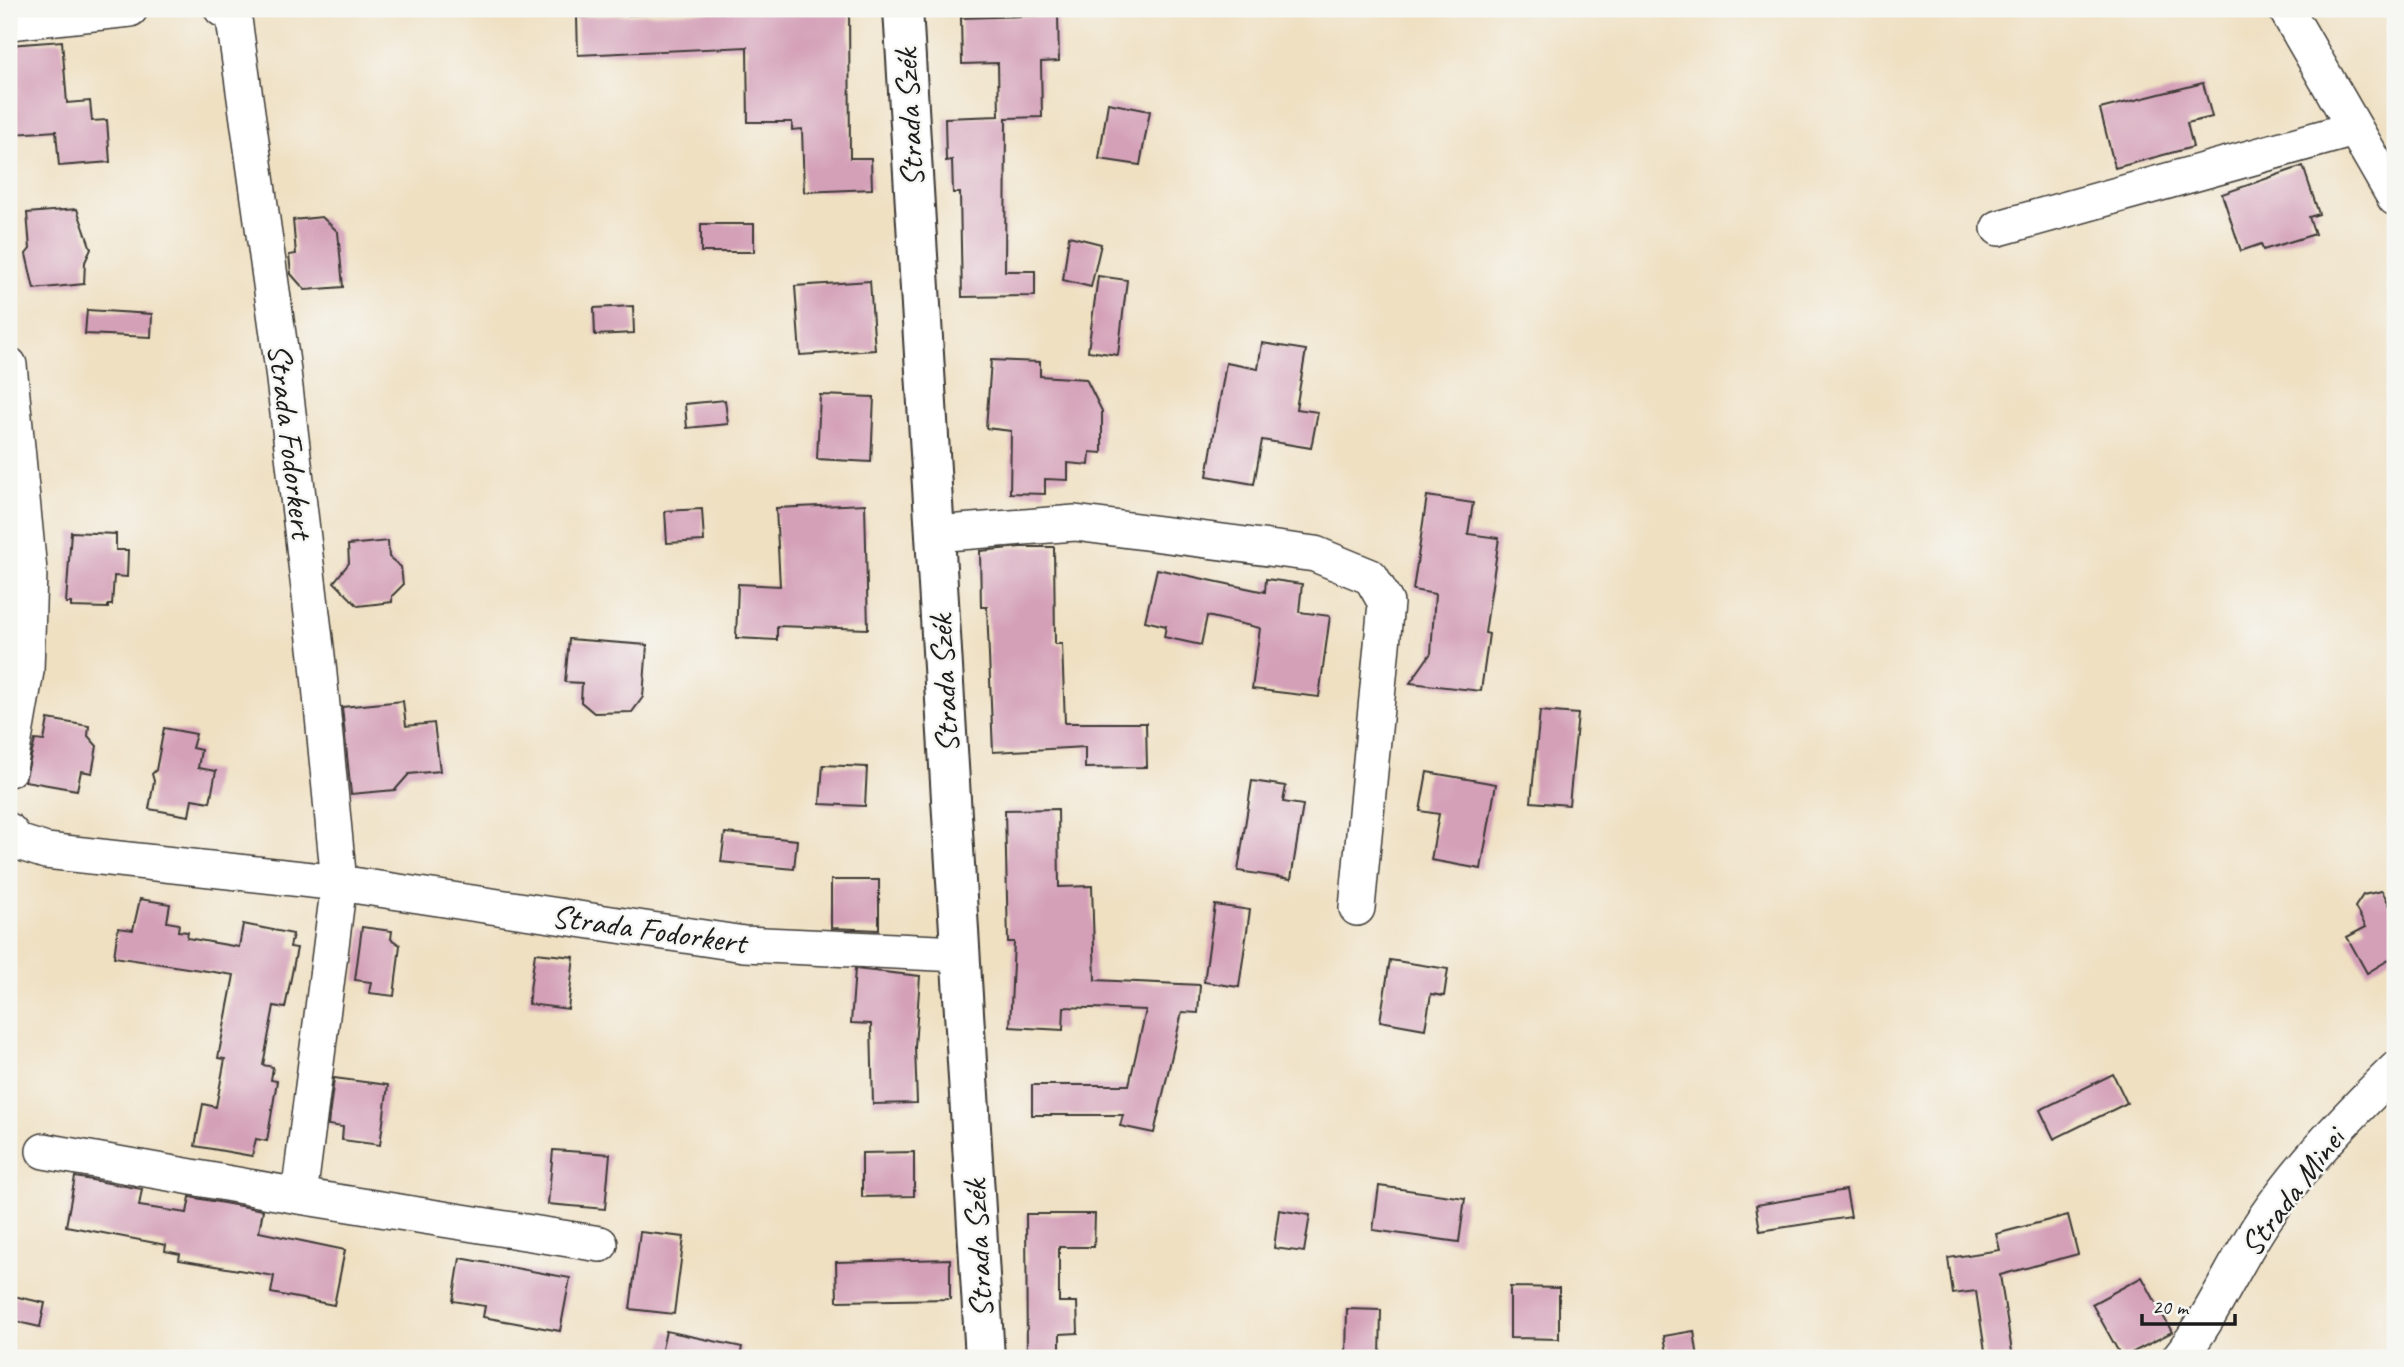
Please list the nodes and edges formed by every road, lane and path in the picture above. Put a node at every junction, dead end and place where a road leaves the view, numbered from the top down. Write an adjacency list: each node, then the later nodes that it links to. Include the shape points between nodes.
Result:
1 (130, 9): 5 (street)
2 (222, 9): 13 (street, Strada Fodorkert, via 233,12 282,363)
3 (903, 9): 10 (street, Strada Szék)
4 (2286, 9): 6 (street)
5 (9, 22)
6 (2354, 129): 7 (street); 8 (street)
7 (2395, 198)
8 (1998, 228)
9 (9, 365): 11 (street, via 29,571 26,671)
10 (934, 534): 14 (street, via 1075,523 1315,554 1371,577 1386,603); 15 (street, Strada Szék)
11 (9, 769)
12 (9, 831): 13 (street, Strada Fodorkert, via 18,842 46,851)
13 (339, 883): 15 (street, Strada Fodorkert, via 744,944); 18 (street, Strada Fodorkert)
14 (1357, 908)
15 (960, 954): 20 (street, Strada Szék)
16 (2395, 1070): 21 (street, Strada Minei, via 2309,1158 2264,1220)
17 (44, 1151): 18 (street)
18 (299, 1196): 19 (street)
19 (600, 1244)
20 (985, 1358)
21 (2179, 1358)

